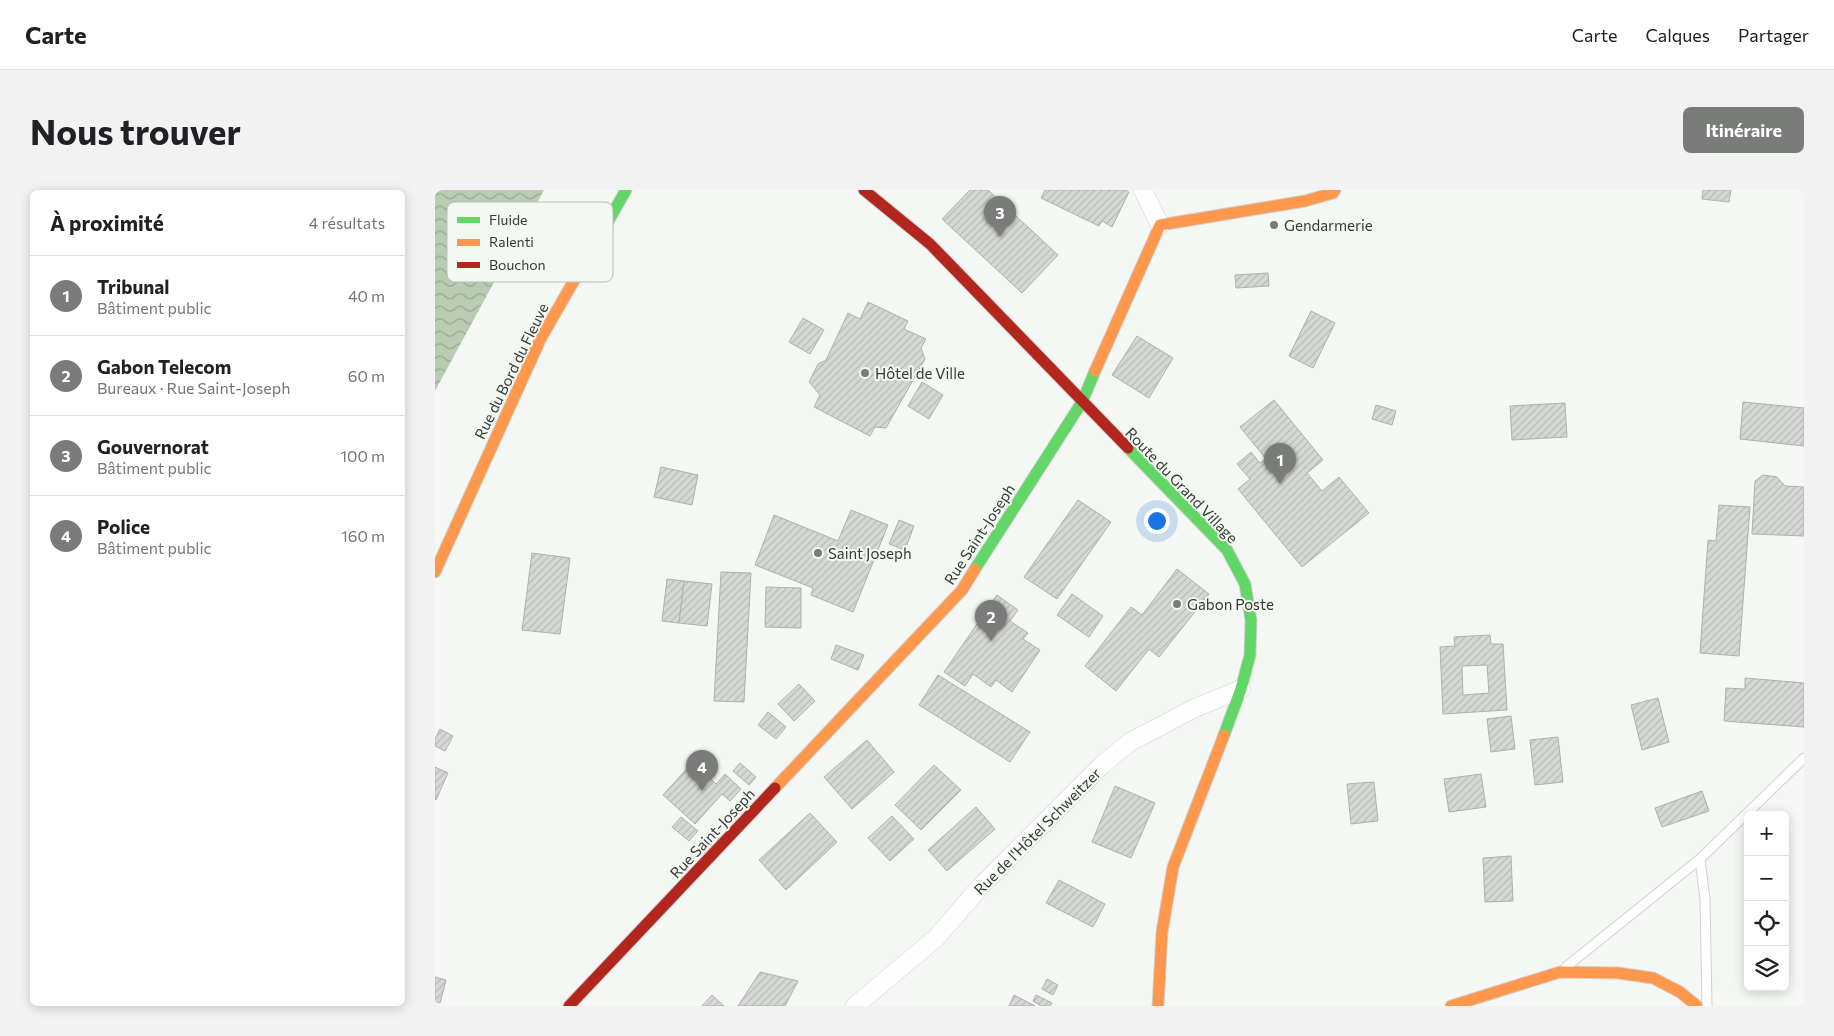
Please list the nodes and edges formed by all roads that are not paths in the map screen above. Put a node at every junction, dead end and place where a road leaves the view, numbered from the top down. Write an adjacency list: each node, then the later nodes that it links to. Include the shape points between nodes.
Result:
1 (626, 190): 5 (street, Rue du Bord du Fleuve)
2 (864, 190): 8 (street, Route du Grand Village, via 931,244)
3 (1143, 190): 6 (street)
4 (1335, 190): 6 (street, via 1305,201)
5 (613, 213)
6 (1160, 225): 8 (street, Rue Saint-Joseph)
7 (573, 282): 9 (street, Rue du Bord du Fleuve, via 541,338)
8 (1081, 402): 10 (street, Route du Grand Village, via 1227,550 1245,584 1251,620 1250,655); 14 (street, Rue Saint-Joseph, via 962,590)
9 (435, 572)
10 (1241, 689): 15 (street, Rue de l'Hôtel Schweitzer, via 1195,708 1130,742 1102,765 981,886 936,938); 16 (street, Route du Grand Village, via 1173,867 1163,932)
11 (1804, 758): 12 (lane)
12 (1700, 859): 13 (lane); 19 (lane, via 1705,899)
13 (1560, 972): 17 (street); 18 (street, via 1618,973 1653,978 1680,992)
14 (569, 1006)
15 (855, 1006)
16 (1158, 1006)
17 (1451, 1006)
18 (1697, 1006)
19 (1707, 1006)

